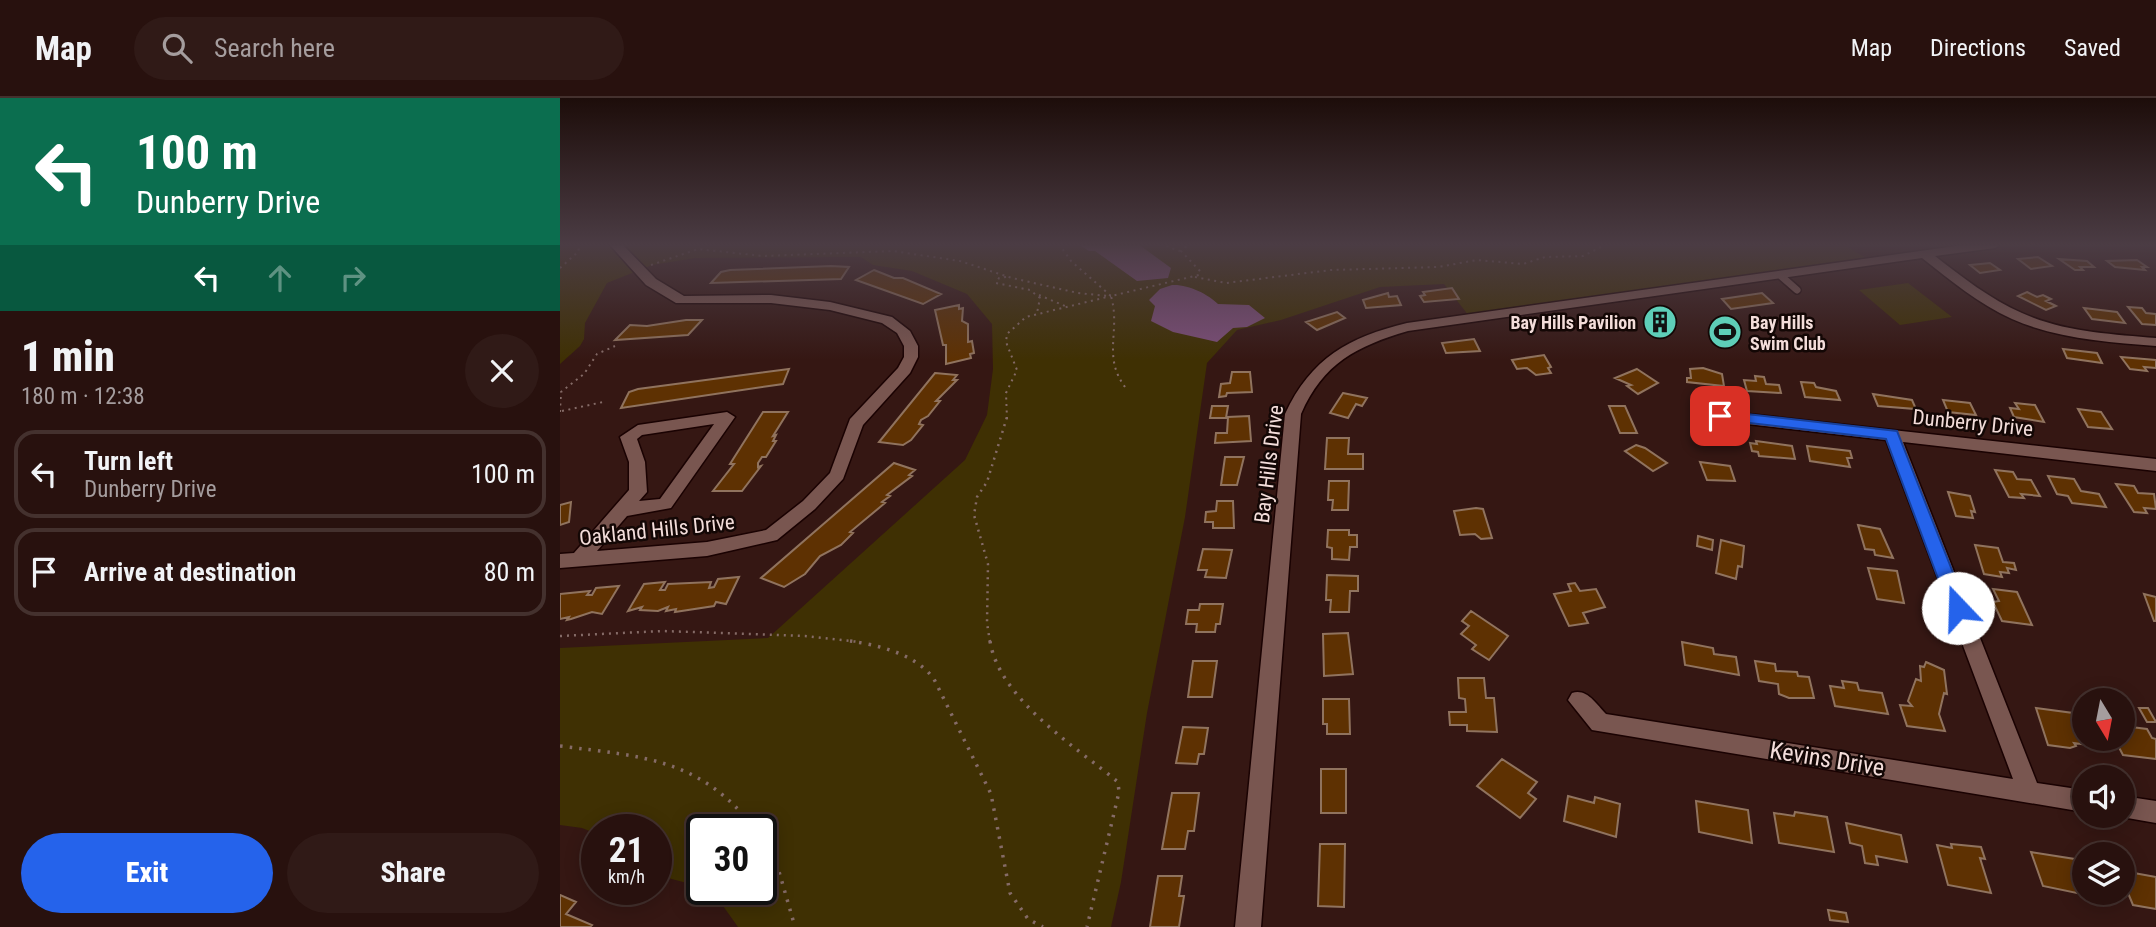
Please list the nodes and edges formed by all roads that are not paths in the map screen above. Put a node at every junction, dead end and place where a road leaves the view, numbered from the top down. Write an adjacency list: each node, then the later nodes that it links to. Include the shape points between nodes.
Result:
1 (652, 283): 11 (street, Oakland Hills Drive, via 681,300 771,299 830,306 887,320 903,331 911,357 905,370 856,423 837,475 771,536 707,549)
2 (1725, 283): 18 (street, Bay Hills Drive, via 1407,327 1335,354 1311,378 1299,395 1291,426)
3 (1789, 283): 5 (lane)
4 (1965, 283): 6 (street, via 1999,307 2036,324 2076,334)
5 (1797, 290)
6 (2156, 342)
7 (1702, 422): 8 (street, Dunberry Drive, via 1720,416)
8 (1892, 435): 9 (street, Dunberry Drive); 14 (street)
9 (2156, 464)
10 (622, 510): 10 (street, via 638,492 637,462 628,437 638,430 727,417 665,504); 11 (street)
11 (580, 558): 12 (street, Oakland Hills Drive)
12 (560, 561)
13 (1579, 700): 14 (street, Kevins Drive, via 1600,723)
14 (2028, 792): 15 (street, Kevins Drive)
15 (2072, 799)
16 (2135, 809): 17 (street)
17 (2156, 812)
18 (1248, 927)

